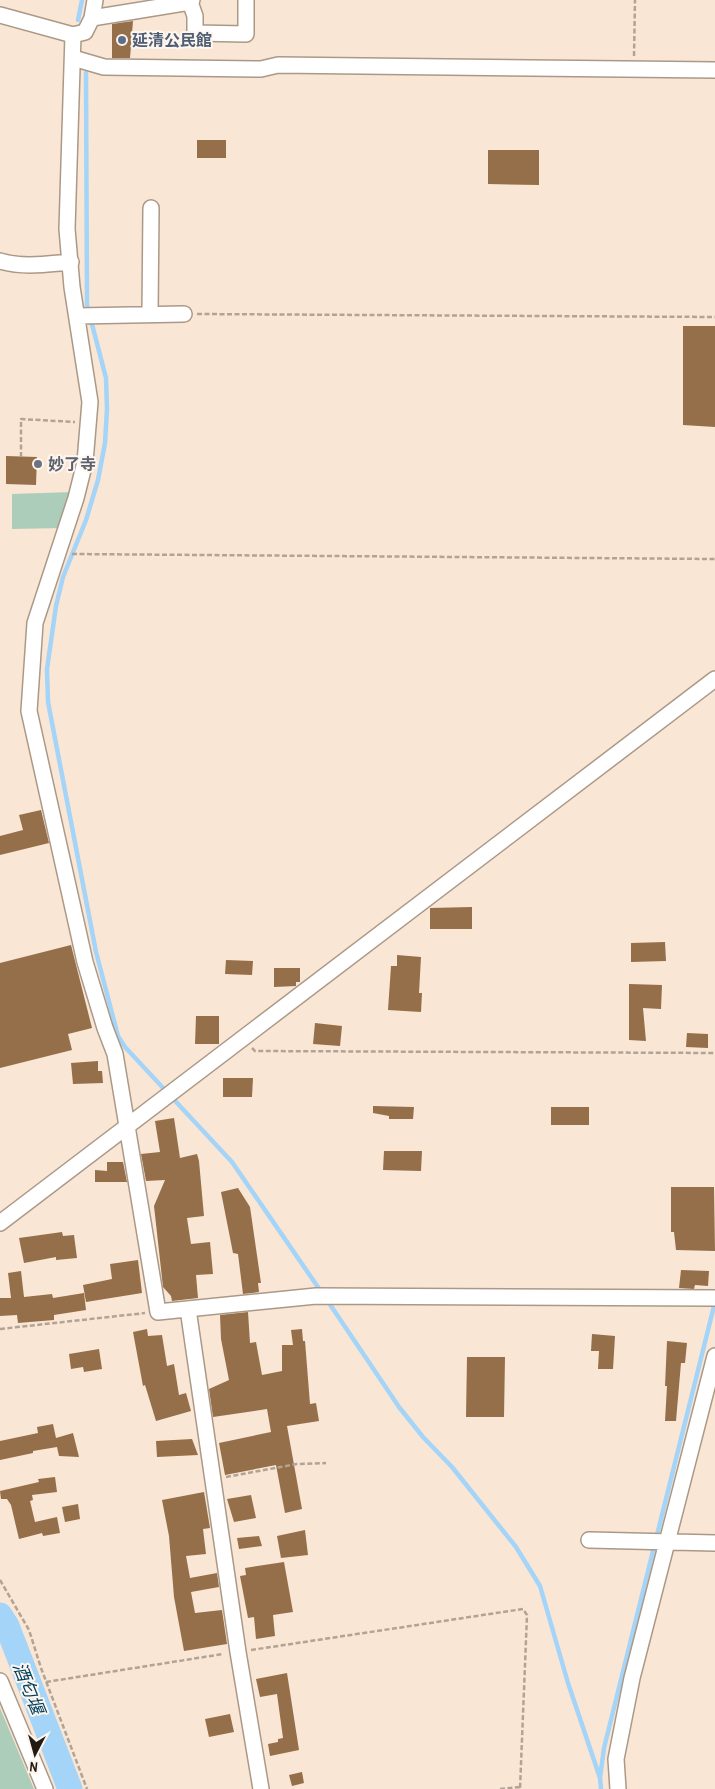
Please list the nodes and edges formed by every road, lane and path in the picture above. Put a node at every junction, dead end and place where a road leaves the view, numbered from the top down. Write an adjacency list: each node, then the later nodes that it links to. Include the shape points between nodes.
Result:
1 (95, 0): 6 (street)
2 (246, 0): 4 (street, via 246,34 195,33 196,16)
3 (635, 0): 9 (path)
4 (191, 1): 6 (street)
5 (0, 15): 7 (street)
6 (92, 18): 7 (street, via 85,32)
7 (73, 35): 8 (street)
8 (74, 58): 9 (street, via 104,66); 13 (street, via 67,229)
9 (634, 70): 10 (street)
10 (715, 70)
11 (151, 208): 14 (street)
12 (0, 261): 13 (street, via 28,265)
13 (71, 262): 16 (street)
14 (150, 313): 15 (street); 16 (street)
15 (184, 314): 17 (path)
16 (84, 315): 18 (street, via 90,402)
17 (715, 317)
18 (88, 423): 19 (path, via 21,419); 20 (street, via 85,462)
19 (21, 457)
20 (56, 554): 21 (path); 25 (street, via 35,623 29,711 85,962 115,1054)
21 (715, 559)
22 (715, 679): 23 (street)
23 (240, 1038): 24 (path, via 255,1051); 25 (street)
24 (715, 1053)
25 (128, 1126): 26 (street); 29 (street)
26 (0, 1223)
27 (712, 1298): 28 (street, via 316,1296)
28 (188, 1309): 29 (street); 33 (street)
29 (158, 1312): 30 (path)
30 (0, 1329)
31 (715, 1356): 35 (street)
32 (326, 1463): 33 (path, via 297,1464)
33 (212, 1480): 38 (street)
34 (589, 1540): 35 (street)
35 (666, 1543): 36 (street); 46 (street, via 632,1678 616,1759)
36 (715, 1543)
37 (0, 1580): 40 (path, via 29,1630)
38 (238, 1652): 40 (path); 41 (path, via 523,1610 527,1615); 44 (street)
39 (0, 1681): 42 (street)
40 (46, 1682): 43 (path)
41 (520, 1788): 45 (path)
42 (45, 1789)
43 (87, 1789)
44 (261, 1789)
45 (500, 1789)
46 (618, 1789)

